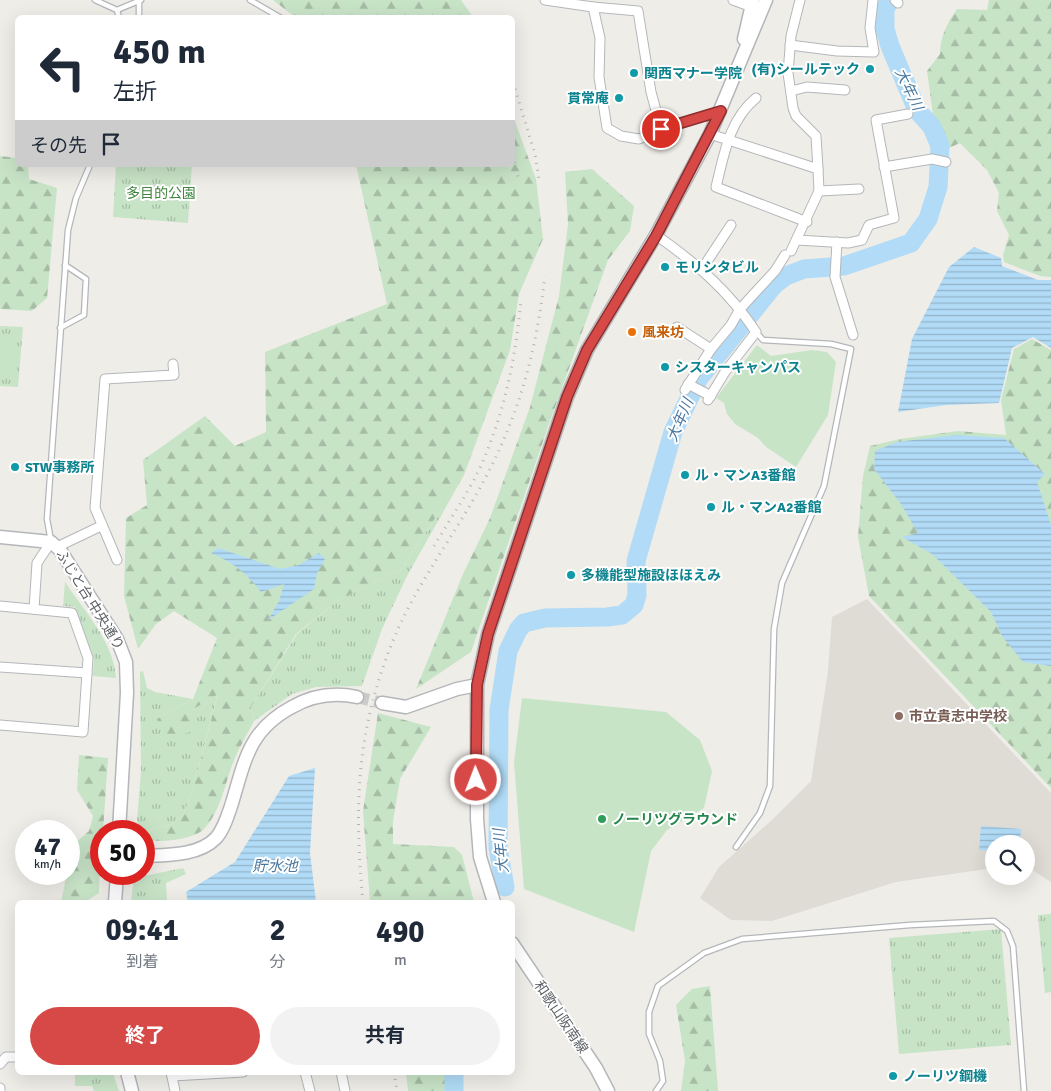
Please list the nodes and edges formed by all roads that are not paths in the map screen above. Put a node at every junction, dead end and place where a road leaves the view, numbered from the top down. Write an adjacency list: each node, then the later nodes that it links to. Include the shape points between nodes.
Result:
1 (95, 0): 11 (lane)
2 (140, 0): 11 (lane); 13 (lane)
3 (250, 0): 14 (lane)
4 (545, 0): 10 (street)
5 (733, 0): 9 (street)
6 (766, 0): 16 (main road)
7 (800, 0): 15 (street)
8 (873, 0): 15 (street, via 870,28 874,52)
9 (752, 4): 16 (main road)
10 (593, 7): 22 (street, via 638,11 651,92); 22 (street, via 600,38 598,77 607,128 621,136 639,139)
11 (117, 10): 12 (lane)
12 (118, 15)
13 (138, 15)
14 (276, 15)
15 (790, 45): 17 (street, via 788,73)
16 (736, 76): 20 (main road)
17 (791, 90): 18 (street, via 807,87); 28 (street, via 796,116 816,136)
18 (845, 90)
19 (756, 98): 24 (street, via 738,118)
20 (721, 111): 22 (street); 23 (main road)
21 (908, 114): 27 (street, via 876,120)
22 (661, 129)
23 (710, 134): 24 (street); 33 (main road)
24 (728, 139): 28 (street); 31 (street, via 716,187)
25 (946, 162): 27 (street, via 932,158)
26 (89, 167): 36 (lane, via 71,214)
27 (884, 167): 35 (street, via 894,218 869,225 862,240)
28 (818, 169): 30 (street)
29 (859, 189): 30 (street)
30 (819, 191): 31 (street)
31 (807, 222): 34 (street)
32 (731, 225): 37 (street)
33 (656, 236): 37 (street); 53 (main road, via 587,350 567,397 488,634)
34 (797, 240): 35 (street); 38 (street, via 776,271)
35 (837, 242): 42 (street, via 836,276)
36 (65, 265): 40 (lane); 40 (lane, via 86,279 84,315)
37 (702, 269): 38 (street)
38 (742, 310): 41 (street); 43 (street)
39 (677, 327): 43 (street)
40 (60, 328): 47 (lane, via 46,518)
41 (756, 332): 43 (street, via 709,398 686,387); 58 (lane, via 763,340 831,344 851,349 824,486 782,583 774,629 770,786 760,813)
42 (853, 335)
43 (711, 349)
44 (173, 364): 45 (street, via 174,375 105,379 94,508)
45 (101, 526): 47 (street); 48 (street)
46 (0, 537): 47 (main road, ふじと台 中央通り)
47 (54, 545): 50 (street, via 38,563); 57 (main road, ふじと台 中央通り, via 117,639 126,662 128,686)
48 (117, 560)
49 (0, 606): 50 (street)
50 (34, 609): 52 (street, via 72,613 88,658)
51 (0, 667): 52 (street)
52 (87, 673): 56 (street, via 83,732)
53 (477, 685): 55 (main road, via 406,707); 62 (main road, via 479,848)
54 (358, 697): 59 (main road, via 320,696 304,700 275,717 254,741 230,810 216,838 191,851)
55 (382, 704)
56 (0, 725)
57 (120, 820)
58 (736, 847)
59 (155, 855)
60 (116, 885): 61 (main road)
61 (115, 900)
62 (493, 900)
63 (515, 947): 74 (main road, 和歌山阪南線)
64 (15, 1057): 65 (street, via 6,1057)
65 (0, 1064)
66 (128, 1075): 70 (main road)
67 (171, 1075): 71 (street)
68 (306, 1075): 72 (street)
69 (342, 1075): 73 (street)
70 (132, 1091)
71 (175, 1091)
72 (310, 1091)
73 (345, 1091)
74 (608, 1091)
75 (656, 1091): 76 (lane, via 663,1081 660,1061 649,1034 649,1012 658,986 704,953 742,939 994,921 1008,931 1013,946)
76 (1024, 1091)

